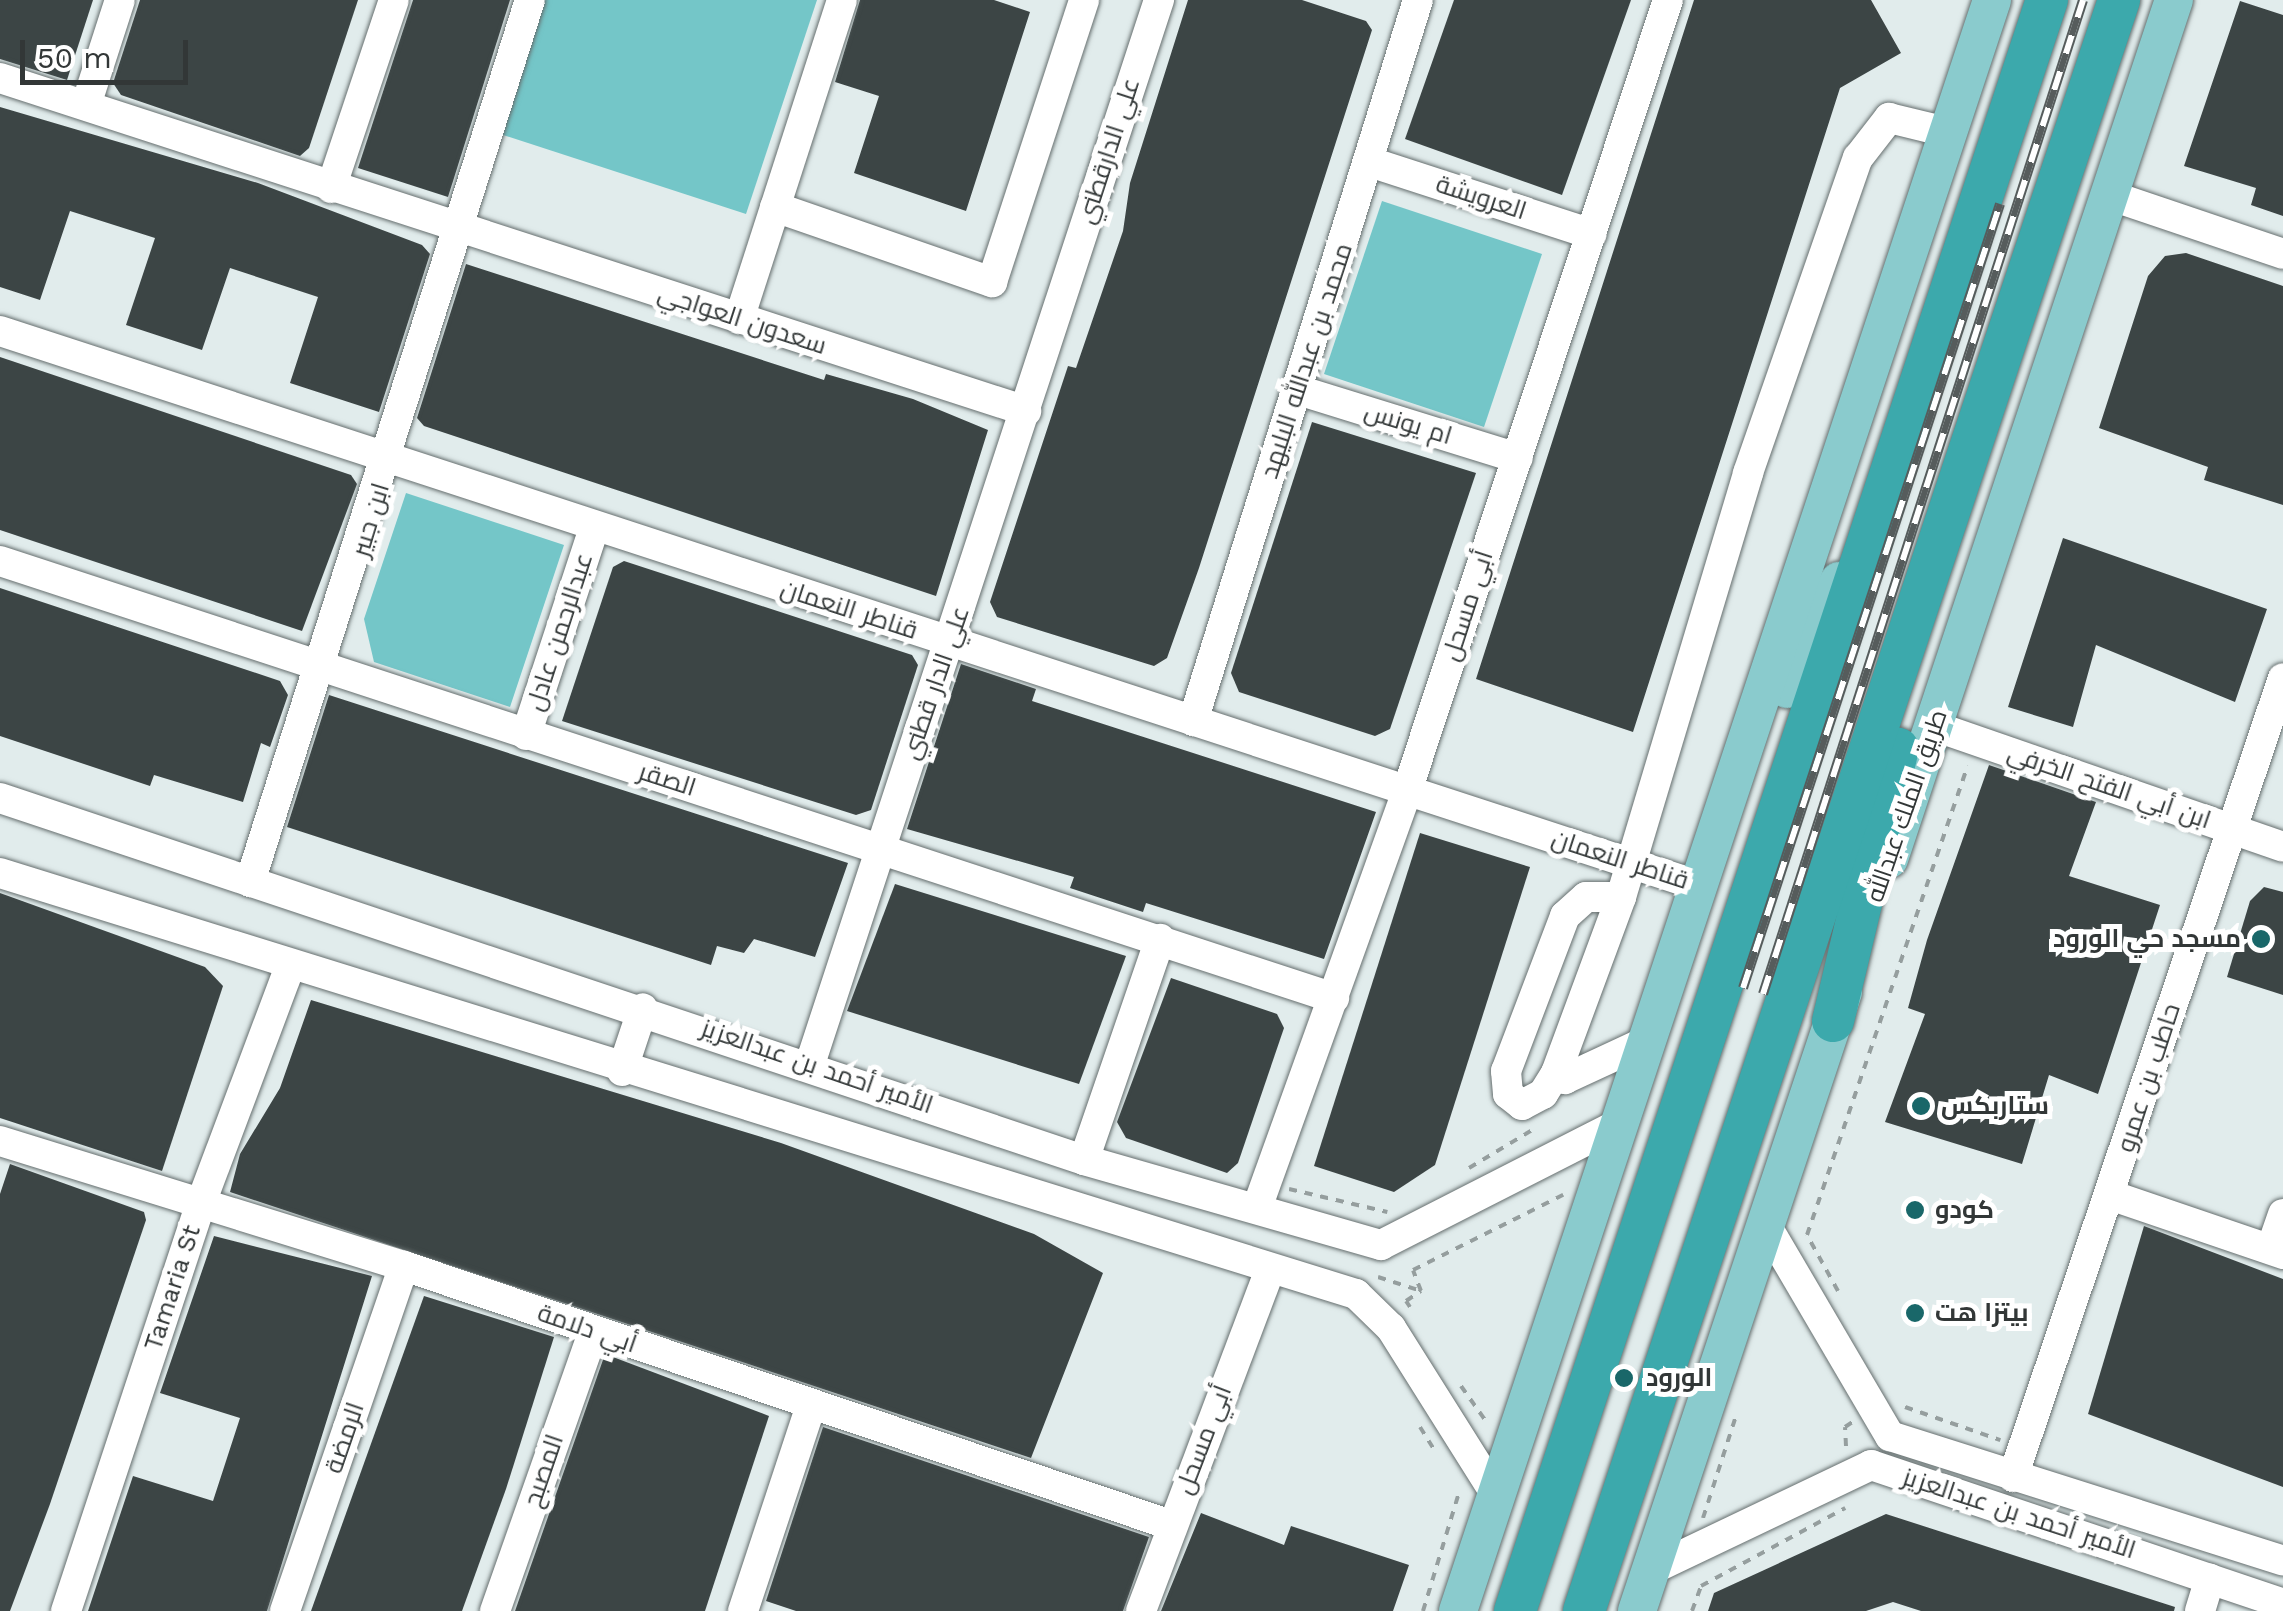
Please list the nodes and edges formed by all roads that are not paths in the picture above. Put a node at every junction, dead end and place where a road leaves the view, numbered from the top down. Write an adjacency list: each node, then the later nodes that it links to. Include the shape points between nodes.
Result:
1 (120, 0): 14 (street)
2 (394, 0): 17 (street)
3 (530, 0): 20 (street, ابن جبير)
4 (842, 0): 19 (street)
5 (1084, 0): 19 (street, via 992,282)
6 (1158, 0): 23 (street, علي الدارقطني)
7 (1668, 0): 21 (street, أبي مسحل)
8 (1992, 0): 15 (main road)
9 (2046, 0): 30 (highway)
10 (2119, 0): 31 (highway, طريق الملك عبدالله)
11 (2174, 0): 18 (main road, طريق الملك عبدالله)
12 (1414, 1): 16 (street, محمد بن عبدالله البليهد)
13 (0, 78): 14 (street, سعدون العواجي)
14 (86, 105): 17 (street, سعدون العواجي)
15 (1951, 134): 42 (main road); 46 (street, via 1888,118 1858,158 1748,473)
16 (1370, 162): 21 (street, العرويشة); 26 (street, محمد بن عبدالله البليهد)
17 (330, 188): 20 (street, سعدون العواجي)
18 (2109, 195): 22 (street); 38 (main road, طريق الملك عبدالله)
19 (775, 207): 24 (street)
20 (458, 230): 24 (street, سعدون العواجي); 28 (street, ابن جبير)
21 (1592, 234): 29 (street, أبي مسحل)
22 (2283, 254)
23 (1060, 302): 27 (street, علي الدار قطني)
24 (740, 319): 27 (street, سعدون العواجي)
25 (0, 331): 28 (street, قناطر النعمان)
26 (1298, 390): 29 (street, ام يونس); 37 (street, محمد بن عبدالله البليهد)
27 (1026, 410): 34 (street, علي الدار قطني)
28 (390, 458): 32 (street, قناطر النعمان); 35 (street, ابن جبير)
29 (1518, 458): 40 (street, أبي مسحل)
30 (1871, 516): 42 (main road); 86 (highway)
31 (1946, 520): 55 (highway, via 1936,619); 87 (highway, طريق الملك عبدالله)
32 (594, 528): 34 (street, قناطر النعمان); 39 (street, عبدالرحمن عادل)
33 (0, 561): 35 (street, الصقر)
34 (951, 642): 37 (street, قناطر النعمان); 45 (street, علي الدار قطني)
35 (324, 666): 39 (street, الصقر); 48 (street, ابن جبير)
36 (2283, 678): 43 (street, حاطب بن عمرو)
37 (1193, 721): 40 (street, قناطر النعمان)
38 (1934, 726): 43 (street, ابن أبي الفتح الخرفي); 55 (main road, طريق الملك عبدالله)
39 (526, 735): 45 (street, الصقر)
40 (1406, 791): 46 (street, قناطر النعمان); 53 (street, أبي مسحل)
41 (0, 798): 48 (street, الأمير أحمد بن عبدالعزيز)
42 (1722, 824): 49 (main road)
43 (2232, 830): 44 (street, ابن أبي الفتح الخرفي); 64 (street, حاطب بن عمرو)
44 (2283, 847)
45 (879, 848): 51 (street, الصقر); 57 (street, علي الدار قطني)
46 (1629, 864): 49 (street, قناطر النعمان); 50 (street)
47 (0, 873): 52 (street)
48 (250, 882): 54 (street, الأمير أحمد بن عبدالعزيز)
49 (1700, 886): 56 (main road)
50 (1621, 896): 59 (street); 59 (street, via 1586,897 1565,916 1506,1087 1528,1104)
51 (1160, 939): 53 (street, الصقر); 62 (street)
52 (289, 968): 58 (street); 65 (street, Tamaria St)
53 (1334, 998): 63 (street, أبي مسحل)
54 (643, 1008): 57 (street, الأمير أحمد بن عبدالعزيز); 58 (street)
55 (1834, 1021): 67 (main road, طريق الملك عبدالله)
56 (1647, 1041): 59 (street, via 1566,1079); 60 (main road)
57 (810, 1064): 62 (street, الأمير أحمد بن عبدالعزيز)
58 (622, 1071): 70 (street)
59 (1556, 1073)
60 (1620, 1123): 63 (street, الأمير أحمد بن عبدالعزيز, via 1381,1245); 74 (main road)
61 (2, 1147): 65 (street, أبي دلامة)
62 (1084, 1160): 63 (street, الأمير أحمد بن عبدالعزيز)
63 (1261, 1195)
64 (2110, 1195): 68 (street); 73 (street, حاطب بن عمرو)
65 (201, 1203): 69 (street, أبي دلامة); 80 (street, Tamaria St)
66 (2283, 1214): 68 (street)
67 (1766, 1225): 73 (street, الأمير أحمد بن عبدالعزيز, via 1890,1436); 77 (main road, طريق الملك عبدالله)
68 (2277, 1252)
69 (404, 1266): 71 (street, أبي دلامة); 81 (street, الرمضة)
70 (1270, 1270): 74 (street, via 1356,1294 1391,1328); 75 (street, أبي مسحل)
71 (593, 1332): 72 (street, أبي دلامة); 82 (street, المصبح)
72 (811, 1405): 75 (street, أبي دلامة); 83 (street)
73 (2018, 1463): 76 (street, الأمير أحمد بن عبدالعزيز)
74 (1496, 1496): 85 (main road)
75 (1171, 1526): 84 (street, أبي مسحل)
76 (2283, 1561)
77 (1652, 1570): 78 (street, الأمير أحمد بن عبدالعزيز, via 1872,1466); 88 (main road, طريق الملك عبدالله)
78 (2210, 1580): 79 (street, الأمير أحمد بن عبدالعزيز); 89 (street)
79 (2283, 1604)
80 (66, 1611)
81 (285, 1611)
82 (496, 1611)
83 (743, 1611)
84 (1141, 1611)
85 (1458, 1611)
86 (1515, 1611)
87 (1584, 1611)
88 (1637, 1611)
89 (2200, 1611)

